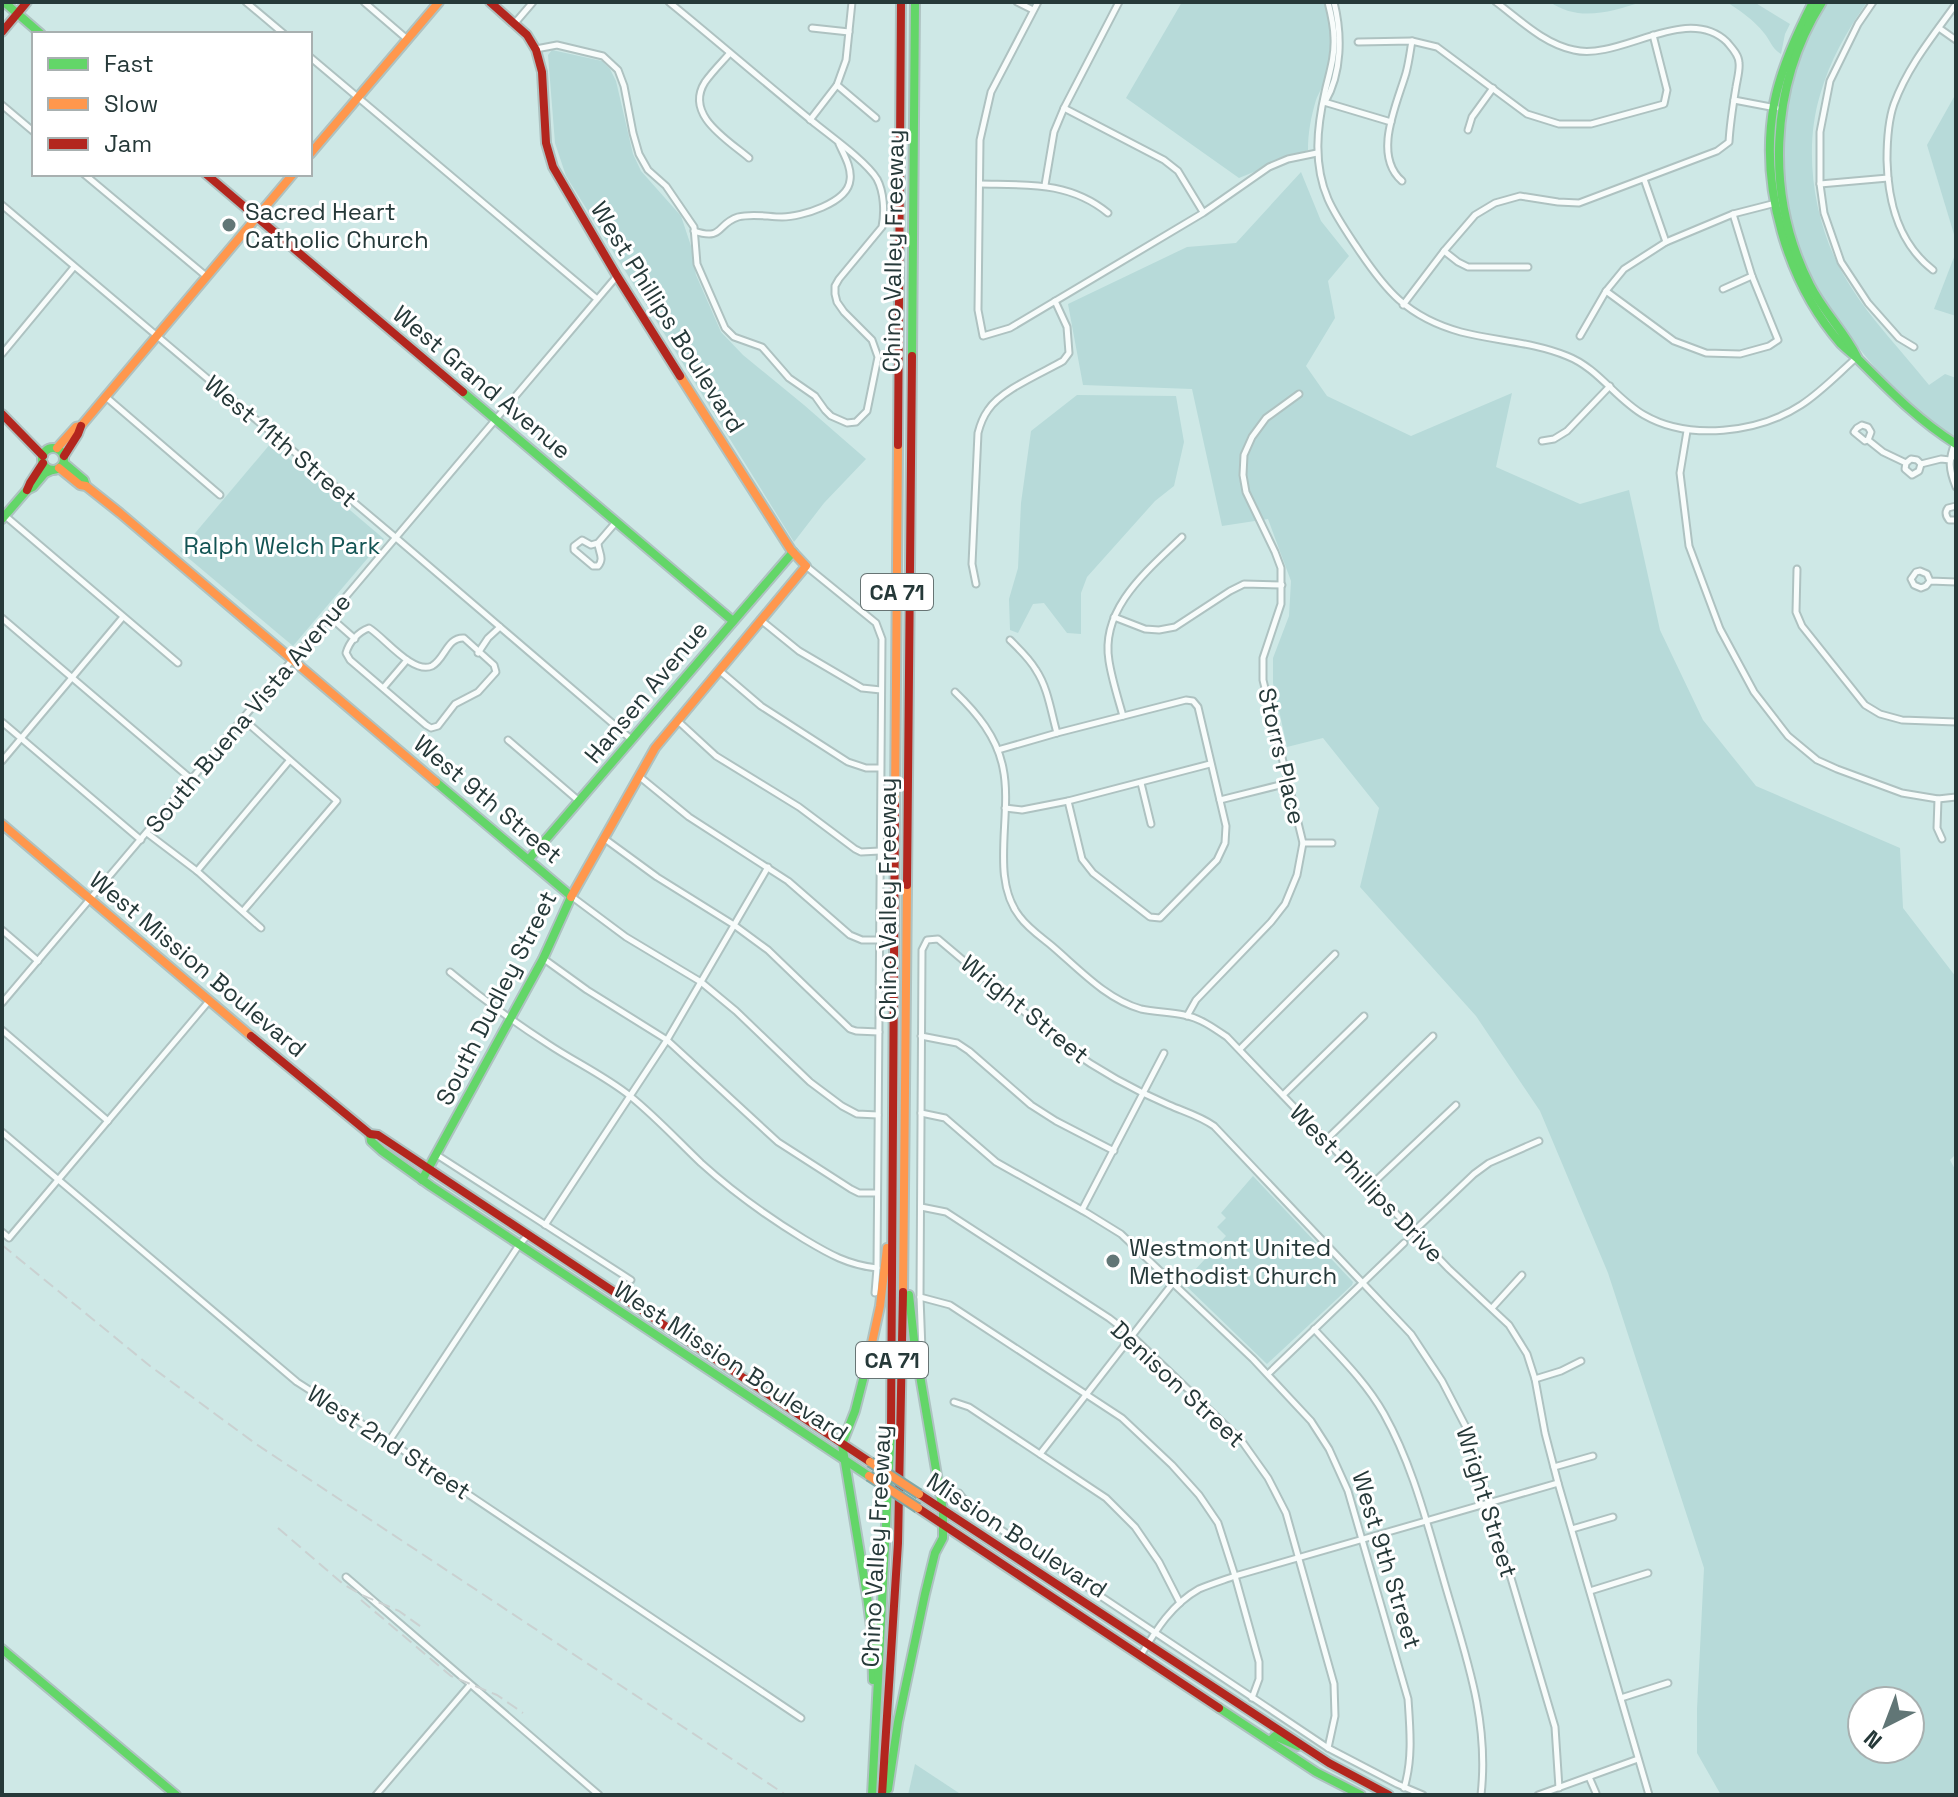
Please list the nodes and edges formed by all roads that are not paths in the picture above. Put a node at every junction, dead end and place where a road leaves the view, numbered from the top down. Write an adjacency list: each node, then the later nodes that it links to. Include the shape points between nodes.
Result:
1 (4, 2): 21 (main road)
2 (27, 2): 21 (main road)
3 (246, 2): 27 (street)
4 (364, 2): 30 (street)
5 (439, 2): 30 (main road)
6 (490, 2): 22 (main road, West Phillips Boulevard)
7 (533, 2): 22 (street)
8 (669, 2): 35 (street)
9 (852, 2): 28 (street)
10 (901, 2): 214 (main road, Chino Valley Freeway / CA 71)
11 (915, 2): 219 (main road, Chino Valley Freeway / CA 71)
12 (1017, 2): 20 (street)
13 (1038, 2): 20 (street)
14 (1119, 2): 43 (street)
15 (1331, 2): 41 (street, via 1338,53)
16 (1496, 2): 29 (street, via 1547,41 1575,51 1601,51)
17 (1873, 2): 61 (street, via 1830,81 1820,132)
18 (1817, 3): 44 (main road)
19 (1956, 4): 24 (street)
20 (1033, 10): 60 (street, via 991,92 980,140)
21 (17, 14): 25 (main road); 26 (main road)
22 (515, 23): 34 (main road, West Phillips Boulevard)
23 (812, 28): 28 (street)
24 (1939, 28): 31 (street); 57 (street, via 1918,54 1893,105)
25 (2, 32)
26 (39, 32)
27 (282, 32)
28 (849, 32): 37 (street)
29 (1653, 35): 38 (street, via 1667,90 1664,104 1591,124 1559,124 1527,114); 40 (street, via 1686,29 1722,37 1740,61)
30 (407, 39): 39 (main road)
31 (1956, 40)
32 (1412, 41): 33 (street); 38 (street, via 1437,47); 47 (street)
33 (1358, 42)
34 (536, 50): 69 (street, via 557,45 603,56 618,70 639,154); 76 (main road, West Phillips Boulevard, via 553,167)
35 (730, 53): 46 (street); 53 (street, via 705,82 699,105 708,123)
36 (312, 59): 39 (street)
37 (837, 85): 45 (street); 46 (street)
38 (1493, 88): 49 (street)
39 (358, 98): 51 (main road); 80 (street)
40 (1734, 100): 44 (street); 58 (street, via 1729,142)
41 (1324, 102): 47 (street); 52 (street)
42 (2, 105): 48 (street)
43 (1064, 108): 62 (street); 66 (street, via 1164,160 1178,171)
44 (1778, 108): 63 (main road)
45 (876, 118)
46 (810, 120): 50 (street)
47 (1391, 122): 59 (street, via 1391,169)
48 (32, 130)
49 (1468, 130)
50 (838, 142): 69 (street, via 851,179 832,201 799,215 738,217 716,234); 69 (street, via 877,180 884,217 882,227 835,286 837,302 872,340 878,357 867,411 856,422 831,416 762,347 725,328 697,264)
51 (312, 152)
52 (1317, 153): 66 (street, via 1269,167); 82 (street, via 1323,184 1340,222 1382,284)
53 (749, 158)
54 (86, 176): 75 (street)
55 (208, 176): 68 (main road, West Grand Avenue)
56 (291, 176): 68 (main road)
57 (1888, 178): 61 (street); 74 (street, via 1891,206 1908,244)
58 (1644, 179): 70 (street); 71 (street, via 1579,203 1520,196 1495,203 1475,215)
59 (1402, 181)
60 (980, 184): 62 (street); 81 (street, via 978,310 983,336 1010,328)
61 (1820, 184): 85 (street, via 1841,262 1868,303)
62 (1045, 185): 65 (street, via 1094,202)
63 (1778, 202): 67 (street); 87 (main road, via 1810,285)
64 (2, 205): 72 (street, West 11th Street)
65 (1108, 213)
66 (1203, 213): 81 (street)
67 (1733, 214): 70 (street); 77 (street)
68 (256, 217): 75 (main road); 92 (main road, West Grand Avenue)
69 (694, 231)
70 (1666, 242): 79 (street, via 1624,269)
71 (1444, 251): 73 (street, via 1468,267); 82 (street)
72 (74, 267): 83 (street, West 11th Street); 86 (street)
73 (1528, 267)
74 (1933, 270)
75 (206, 276): 83 (main road)
76 (617, 276): 80 (street, South Buena Vista Avenue); 113 (main road, West Phillips Boulevard)
77 (1752, 276): 78 (street); 79 (street, via 1778,340 1740,354 1706,353 1674,341)
78 (1723, 289)
79 (1606, 291): 84 (street)
80 (597, 299): 92 (street, South Buena Vista Avenue)
81 (1055, 301): 118 (street, via 1067,327 1069,353 1000,397 988,408 978,433 972,564)
82 (1403, 305): 88 (street, via 1461,332 1569,356)
83 (156, 336): 90 (main road); 110 (street, West 11th Street)
84 (1580, 336)
85 (1914, 347)
86 (2, 354)
87 (1857, 358): 94 (street, via 1816,395 1783,415 1726,430); 97 (main road, via 1910,413)
88 (1610, 386): 94 (street, via 1643,415); 96 (street, via 1567,431)
89 (1299, 394): 119 (street, Storrs Place, via 1266,418 1244,455 1246,492 1275,552)
90 (106, 397): 93 (main road); 105 (street)
91 (2, 414): 98 (main road)
92 (496, 420): 109 (main road, West Grand Avenue); 110 (street, South Buena Vista Avenue)
93 (81, 426): 98 (main road); 101 (main road)
94 (1687, 431): 157 (street, via 1680,473 1689,546 1720,629 1754,692 1788,736 1817,760 1902,793)
95 (1868, 440): 100 (street)
96 (1542, 441)
97 (1956, 447): 99 (street)
98 (48, 454): 101 (main road); 101 (main road); 104 (main road)
99 (1950, 460): 102 (street); 103 (street)
100 (1906, 463): 102 (street, via 1914,459); 102 (street, via 1912,475)
101 (60, 464): 104 (main road); 130 (main road, West 9th Street)
102 (1921, 464)
103 (1956, 487)
104 (27, 490): 107 (main road)
105 (220, 495)
106 (1956, 506): 108 (street, via 1946,512 1949,520)
107 (3, 516): 120 (street)
108 (1956, 520)
109 (616, 521): 112 (street); 124 (main road, West Grand Avenue)
110 (395, 537): 121 (street, South Buena Vista Avenue); 126 (street, West 11th Street)
111 (1182, 537): 122 (street, via 1145,573)
112 (598, 543): 112 (street, via 582,540 574,550 598,566)
113 (793, 552): 114 (main road, West Phillips Boulevard); 124 (main road, Hansen Avenue)
114 (806, 566): 125 (main road, South Dudley Street); 136 (street, West Phillips Boulevard, via 876,623 882,639)
115 (1797, 569): 142 (street, via 1796,612 1802,626 1865,705 1902,720)
116 (1930, 581): 117 (street)
117 (1956, 582)
118 (976, 584)
119 (1282, 585): 122 (street, via 1244,584 1175,627 1145,629); 155 (street, Storrs Place, via 1263,658 1263,680)
120 (123, 617): 132 (street); 134 (street)
121 (330, 617): 127 (street); 130 (street, South Buena Vista Avenue)
122 (1114, 617): 138 (street, via 1108,659)
123 (2, 618): 134 (street)
124 (733, 621): 146 (main road, Hansen Avenue)
125 (762, 621): 133 (main road, South Dudley Street); 136 (street, via 799,651 862,688)
126 (500, 627): 129 (street); 146 (street, West 11th Street)
127 (355, 639): 131 (street, via 369,628); 135 (street, via 346,653 350,660)
128 (1010, 640): 143 (street, via 1037,670)
129 (478, 653): 131 (street, via 464,638 457,638 433,665 416,666); 135 (street, via 496,672 478,692 455,704 438,726 426,725)
130 (292, 660): 139 (street, South Buena Vista Avenue); 171 (main road, West 9th Street)
131 (407, 660): 135 (street)
132 (178, 663)
133 (720, 671): 140 (main road, South Dudley Street); 151 (street, via 761,706 848,762)
134 (72, 678): 144 (street); 153 (street)
135 (384, 687)
136 (881, 690): 151 (street)
137 (955, 692): 147 (street, West Phillips Drive, via 980,718)
138 (1123, 716): 143 (street); 150 (street, via 1193,701)
139 (242, 719): 149 (street); 153 (street, South Buena Vista Avenue)
140 (677, 721): 152 (main road, South Dudley Street); 170 (street, via 716,756 855,849)
141 (2, 722): 144 (street)
142 (1956, 722)
143 (1057, 733): 147 (street)
144 (21, 738): 148 (street); 167 (street)
145 (508, 740): 159 (street)
146 (632, 740): 159 (main road, Hansen Avenue)
147 (998, 750): 161 (street, West Phillips Drive)
148 (2, 761)
149 (289, 761): 173 (street); 176 (street, via 337,801)
150 (1210, 764): 154 (street); 158 (street)
151 (881, 768): 170 (street)
152 (639, 777): 165 (main road, South Dudley Street); 172 (street, via 689,817)
153 (191, 779): 164 (street, South Buena Vista Avenue)
154 (1141, 783): 160 (street); 163 (street)
155 (1288, 783): 158 (street); 168 (street, Storrs Place)
156 (1956, 797): 157 (street)
157 (1938, 799): 166 (street)
158 (1220, 800): 160 (street, via 1226,826 1217,860 1160,918 1150,917 1093,873 1082,859)
159 (579, 801): 171 (main road, Hansen Avenue)
160 (1068, 801): 161 (street)
161 (1005, 808): 188 (street, West Phillips Drive, via 1004,883 1021,920 1120,1001)
162 (2, 824): 175 (main road, West Mission Boulevard)
163 (1151, 824)
164 (147, 833): 167 (street, South Buena Vista Avenue); 173 (street)
165 (605, 839): 174 (main road, South Dudley Street); 177 (street)
166 (1942, 839)
167 (141, 840): 175 (street, South Buena Vista Avenue)
168 (1303, 843): 169 (street); 188 (street, Storrs Place, via 1285,904)
169 (1332, 843)
170 (880, 851): 180 (street)
171 (529, 859): 174 (main road, West 9th Street)
172 (768, 867): 177 (street); 180 (street, via 850,935)
173 (197, 871): 176 (street)
174 (571, 896): 182 (main road, South Dudley Street); 185 (street, West 9th Street)
175 (90, 899): 183 (street, South Buena Vista Avenue); 186 (main road, West Mission Boulevard)
176 (243, 911): 178 (street)
177 (734, 925): 185 (street); 192 (street, via 768,950 845,1025)
178 (261, 928)
179 (2, 930): 183 (street)
180 (880, 940): 192 (street)
181 (1335, 954): 196 (street)
182 (543, 959): 190 (main road, South Dudley Street); 195 (street)
183 (38, 961): 187 (street, South Buena Vista Avenue)
184 (450, 972): 190 (street)
185 (701, 982): 195 (street); 203 (street, West 9th Street, via 825,1094 857,1114)
186 (209, 1001): 204 (street); 206 (main road, West Mission Boulevard)
187 (2, 1003)
188 (1187, 1016): 196 (street, West Phillips Drive)
189 (1364, 1016): 200 (street)
190 (511, 1018): 199 (street); 210 (main road, South Dudley Street)
191 (2, 1030): 204 (street)
192 (879, 1032): 203 (street)
193 (921, 1036): 198 (street, Wright Street, via 922,950 924,943 938,939 1066,1047); 202 (street); 209 (street, via 957,1043 1031,1105)
194 (1433, 1036): 207 (street)
195 (667, 1040): 199 (street); 216 (street, via 778,1142 851,1189)
196 (1240, 1049): 200 (street, West Phillips Drive)
197 (1164, 1053): 198 (street)
198 (1145, 1093): 209 (street); 230 (street, Wright Street, via 1214,1126)
199 (629, 1095): 220 (street); 226 (street, via 731,1189 776,1222 853,1265)
200 (1283, 1095): 207 (street, West Phillips Drive)
201 (1456, 1105): 215 (street)
202 (921, 1113): 217 (street); 218 (street, West 9th Street, via 945,1118 996,1162)
203 (878, 1115): 216 (street)
204 (108, 1121): 212 (street)
205 (2, 1132): 212 (street, West 2nd Street)
206 (370, 1134): 211 (main road, West Mission Boulevard); 213 (main road, West Mission Boulevard, via 382,1151)
207 (1326, 1140): 215 (street, West Phillips Drive)
208 (1539, 1141): 222 (street, via 1489,1163)
209 (1114, 1151): 218 (street)
210 (437, 1155): 211 (main road, South Dudley Street); 220 (street, West Mission Boulevard)
211 (428, 1169): 213 (main road, South Dudley Street); 223 (main road, Mission Boulevard)
212 (57, 1180): 221 (street, via 9,1238); 242 (street, West 2nd Street, via 297,1382)
213 (422, 1180): 225 (main road, West Mission Boulevard)
214 (893, 1182): 243 (main road, via 880,1306); 271 (main road, Chino Valley Freeway / CA 71, via 891,1441)
215 (1370, 1186): 222 (street, West Phillips Drive)
216 (877, 1193): 226 (street)
217 (921, 1207): 232 (street); 235 (street, Denison Street, via 946,1212)
218 (1082, 1210): 229 (street, West 9th Street, via 1121,1234)
219 (905, 1219): 251 (main road, via 914,1340); 285 (main road, Chino Valley Freeway / CA 71, via 898,1543)
220 (545, 1225): 228 (street, West Mission Boulevard)
221 (2, 1232)
222 (1413, 1232): 233 (street, West Phillips Drive)
223 (528, 1235): 225 (street); 243 (main road, Mission Boulevard)
224 (1404, 1243): 230 (street)
225 (519, 1245): 242 (street); 246 (main road, West Mission Boulevard)
226 (877, 1268): 231 (street)
227 (1522, 1275): 233 (street)
228 (631, 1280)
229 (1173, 1283): 235 (street); 238 (street, West 9th Street)
230 (1363, 1283): 234 (street); 250 (street, Wright Street, via 1411,1334 1442,1381 1467,1429)
231 (875, 1293)
232 (920, 1297): 236 (street); 240 (street, via 950,1305)
233 (1492, 1308): 239 (street, West Phillips Drive, via 1519,1339)
234 (1314, 1329): 238 (street); 253 (street, via 1383,1411 1406,1457)
235 (1131, 1335): 240 (street); 257 (street, Denison Street, via 1241,1440 1286,1513)
236 (922, 1350)
237 (1581, 1361): 239 (street)
238 (1268, 1374): 256 (street, West 9th Street, via 1329,1449)
239 (1535, 1379): 247 (street, West Phillips Drive)
240 (1087, 1395): 244 (street); 259 (street, via 1122,1418 1199,1495 1218,1523)
241 (954, 1402): 244 (street)
242 (389, 1441): 272 (street, West 2nd Street)
243 (842, 1444): 246 (main road); 251 (main road, Mission Boulevard, bridge)
244 (1040, 1454): 262 (street, via 1106,1498 1135,1527)
245 (1593, 1456): 247 (street)
246 (845, 1460): 254 (main road, West Mission Boulevard, bridge); 271 (main road, via 872,1635)
247 (1554, 1467): 248 (street, West Phillips Drive)
248 (1558, 1483): 250 (street); 255 (street, West Phillips Drive)
249 (959, 1493): 263 (street, via 973,1511)
250 (1490, 1502): 253 (street); 279 (street, Wright Street, via 1555,1727)
251 (943, 1511): 254 (main road); 264 (main road, Mission Boulevard)
252 (1613, 1517): 255 (street)
253 (1426, 1521): 256 (street); 289 (street, via 1478,1699 1484,1748)
254 (944, 1525): 266 (main road, West Mission Boulevard); 285 (main road)
255 (1572, 1529): 261 (street, West Phillips Drive)
256 (1363, 1539): 257 (street); 278 (street, West 9th Street, via 1408,1699)
257 (1298, 1558): 259 (street); 275 (street, Denison Street, via 1334,1684)
258 (1648, 1573): 261 (street)
259 (1235, 1576): 262 (street, via 1201,1588); 269 (street, via 1259,1662)
260 (346, 1577): 268 (street)
261 (1590, 1591): 270 (street, West Phillips Drive)
262 (1180, 1603): 263 (street)
263 (1155, 1632): 264 (street); 269 (street)
264 (1147, 1644): 266 (street); 274 (main road, Mission Boulevard)
265 (2, 1649): 281 (main road)
266 (1141, 1655): 273 (main road, West Mission Boulevard)
267 (1668, 1683): 270 (street)
268 (470, 1685): 282 (street); 283 (street)
269 (1252, 1698): 275 (street)
270 (1621, 1698): 276 (street, West Phillips Drive)
271 (875, 1715): 284 (main road, Chino Valley Freeway / CA 71)
272 (801, 1718)
273 (1270, 1741): 274 (main road, via 1275,1736); 286 (main road, West Mission Boulevard)
274 (1303, 1746): 287 (main road, Mission Boulevard)
275 (1328, 1748): 278 (street)
276 (1638, 1759): 277 (street); 291 (street, West Phillips Drive)
277 (1589, 1777): 279 (street); 280 (street)
278 (1404, 1788): 288 (street)
279 (1559, 1788): 290 (street)
280 (1596, 1793)
281 (173, 1794)
282 (376, 1795)
283 (599, 1795)
284 (872, 1795)
285 (884, 1795)
286 (1361, 1795)
287 (1389, 1795)
288 (1423, 1795)
289 (1481, 1795)
290 (1538, 1795)
291 (1649, 1795)

